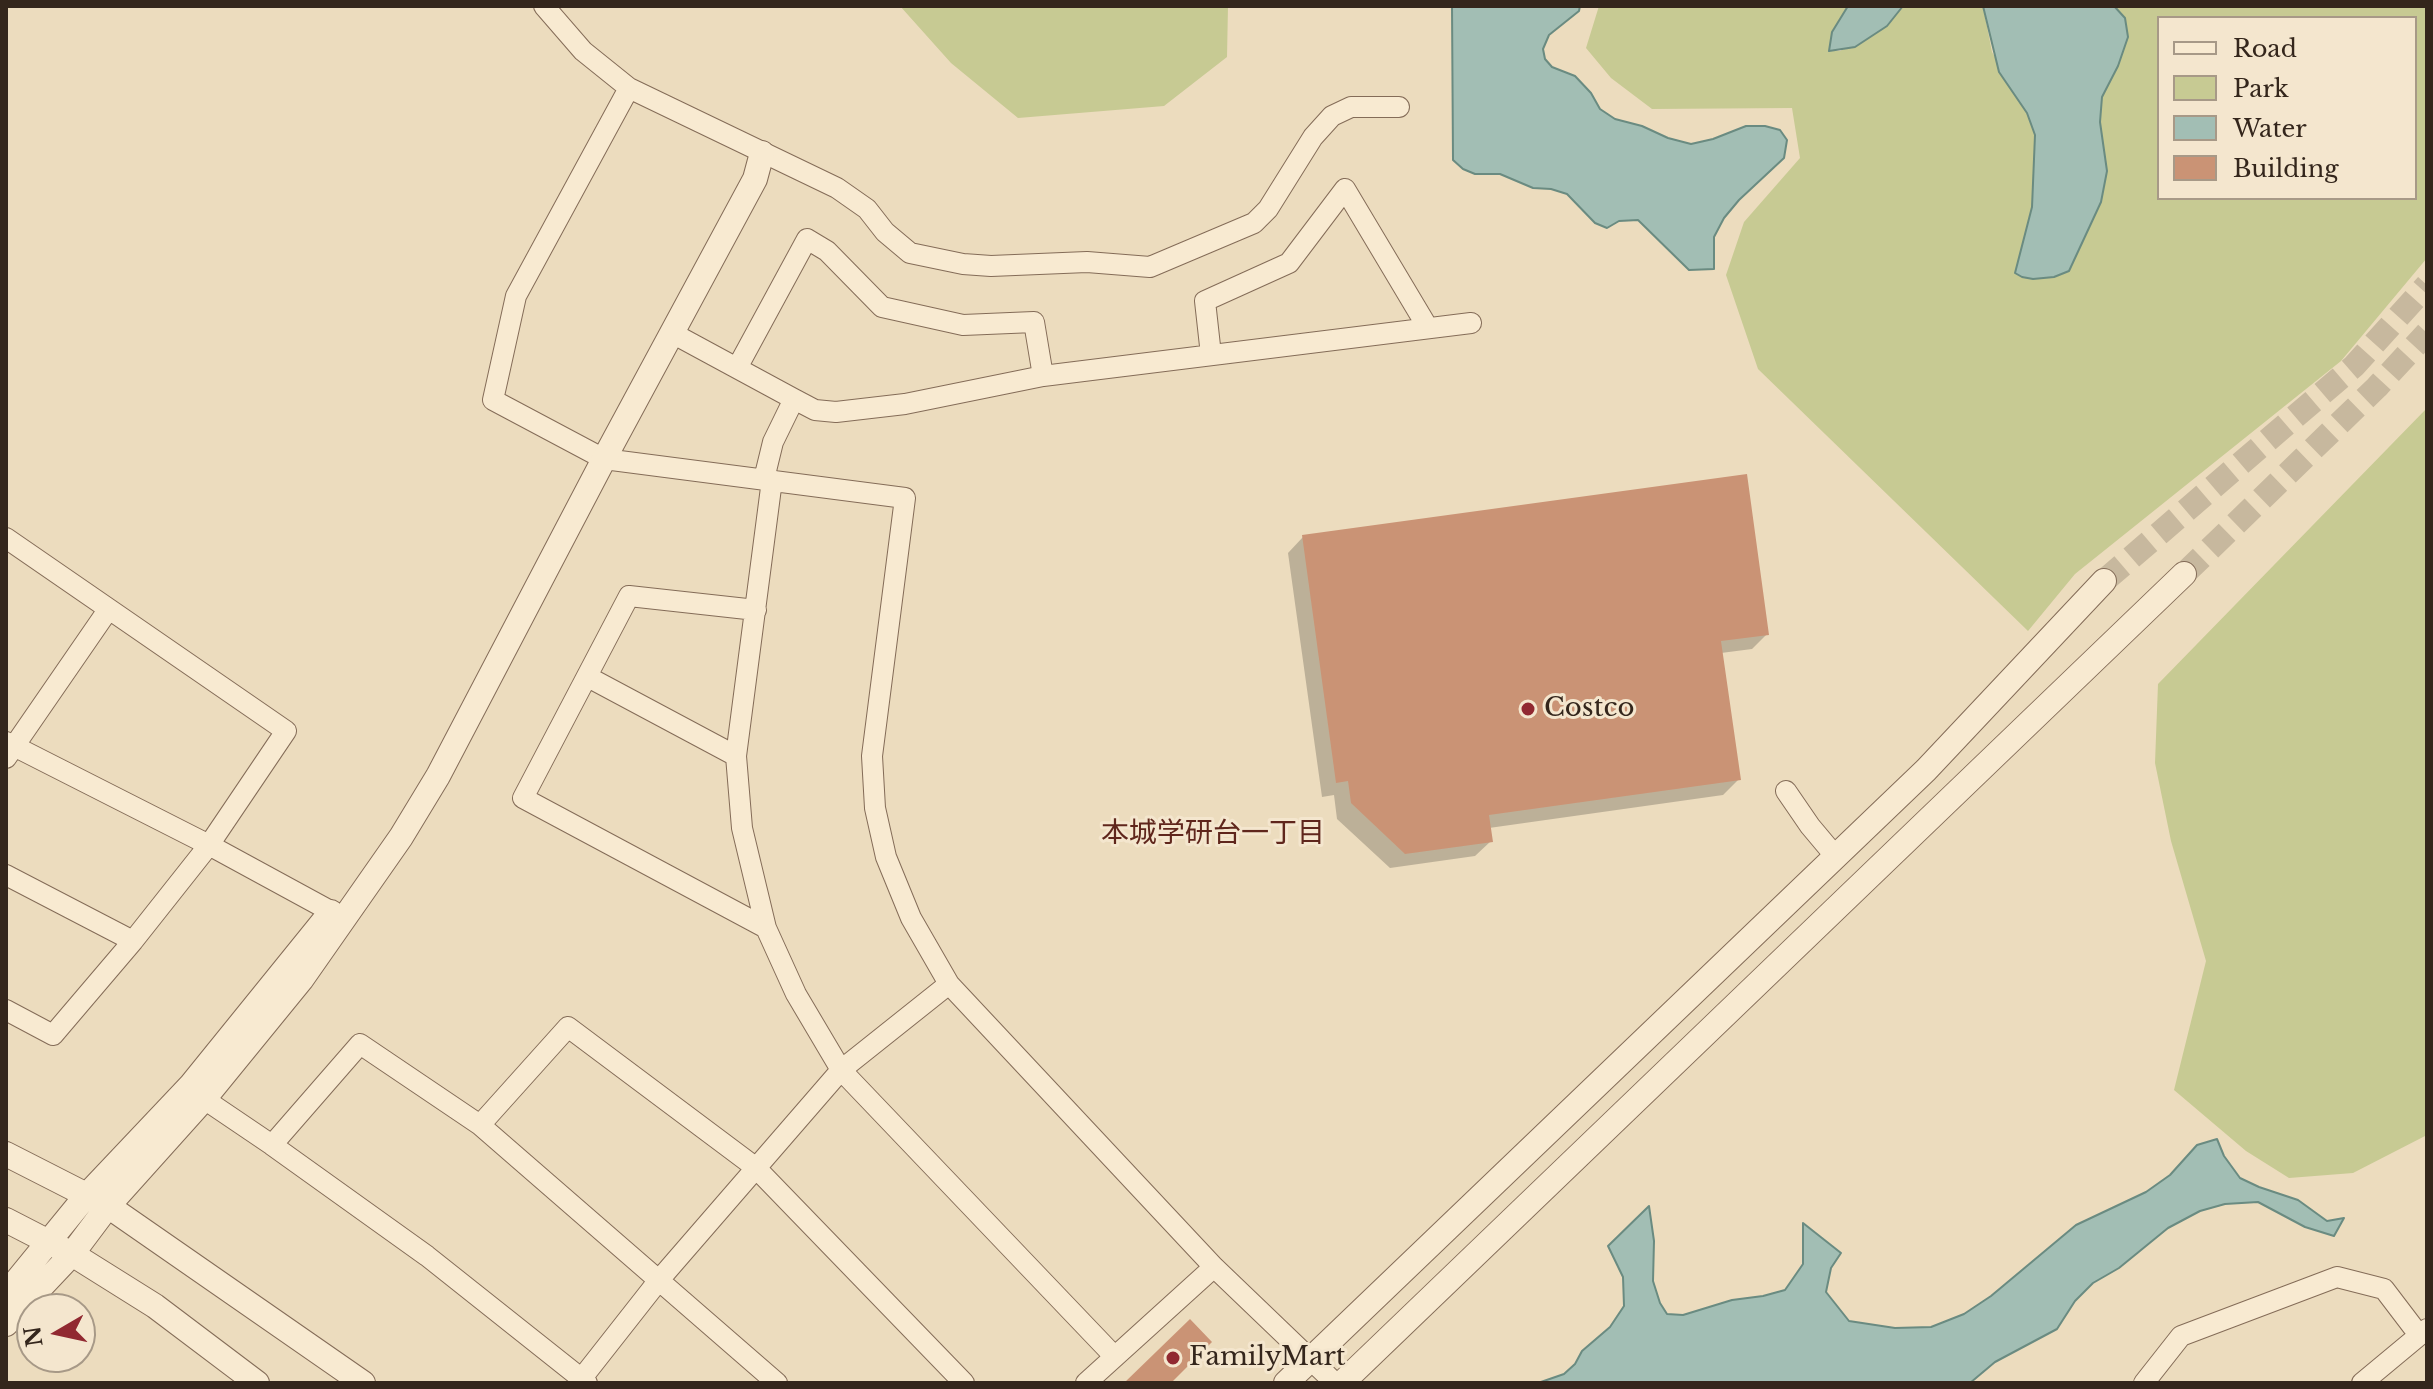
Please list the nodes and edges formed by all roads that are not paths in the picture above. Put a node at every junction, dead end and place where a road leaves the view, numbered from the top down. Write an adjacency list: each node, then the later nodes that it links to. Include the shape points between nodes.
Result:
1 (544, 6): 2 (street, via 583,51)
2 (629, 88): 4 (street); 12 (street, via 516,296 493,400)
3 (1399, 107): 4 (street, via 1351,107 1332,116 1254,223 1150,267 1087,262 991,266 910,253 867,209 837,188)
4 (762, 153): 7 (street, via 755,179); 12 (street, via 742,172)
5 (1471, 323): 6 (street)
6 (1428, 328): 8 (street); 8 (street, via 1345,189 1289,263 1205,301)
7 (672, 333): 9 (street); 12 (street)
8 (1211, 355): 10 (street)
9 (737, 368): 10 (street, via 807,239 827,251 882,307 963,325 1034,322); 11 (street)
10 (1043, 376): 11 (street, via 836,412 815,410)
11 (794, 399): 13 (street, via 773,442)
12 (598, 456): 13 (street); 27 (street, via 438,776)
13 (768, 480): 18 (street); 30 (street, via 905,498 872,756 875,808 886,857 911,918)
14 (6, 538): 17 (street)
15 (2184, 574): 26 (street)
16 (2104, 581): 24 (street)
17 (108, 610): 20 (street); 23 (street, via 286,731)
18 (756, 610): 19 (street, via 629,596); 21 (street)
19 (588, 677): 21 (street); 28 (street, via 523,798)
20 (8, 749): 23 (street)
21 (736, 756): 28 (street, via 742,828)
22 (1786, 791): 24 (street)
23 (209, 845): 27 (street); 29 (street)
24 (1836, 857): 26 (street); 32 (street)
25 (6, 875): 29 (street)
26 (1862, 882): 34 (street)
27 (338, 915): 35 (street, via 301,980); 40 (street)
28 (766, 928): 33 (street, via 796,994)
29 (133, 941): 31 (street, via 53,1035)
30 (949, 984): 33 (street); 44 (street)
31 (6, 1010)
32 (1615, 1069): 34 (street); 50 (street)
33 (841, 1070): 39 (street); 49 (street)
34 (1640, 1094): 59 (street)
35 (204, 1099): 37 (street); 40 (street)
36 (480, 1125): 37 (street, via 360,1044); 39 (street, via 568,1027); 45 (street)
37 (272, 1145): 51 (street, via 427,1256)
38 (6, 1154): 40 (street)
39 (755, 1167): 45 (street); 55 (street)
40 (97, 1201): 42 (street); 43 (street); 53 (street)
41 (6, 1220): 42 (street)
42 (49, 1243): 43 (street); 46 (street)
43 (72, 1254): 47 (street); 52 (street, via 155,1306)
44 (1214, 1267): 49 (street); 50 (street)
45 (659, 1280): 51 (street); 54 (street)
46 (6, 1294)
47 (6, 1324)
48 (2423, 1332): 60 (street, via 2384,1289 2337,1277 2181,1336); 61 (street)
49 (1114, 1356): 56 (street)
50 (1312, 1359): 57 (street); 58 (street)
51 (584, 1381)
52 (257, 1383)
53 (363, 1383)
54 (777, 1383)
55 (964, 1383)
56 (1086, 1383)
57 (1286, 1383)
58 (1335, 1383)
59 (1342, 1383)
60 (2144, 1383)
61 (2362, 1383)

